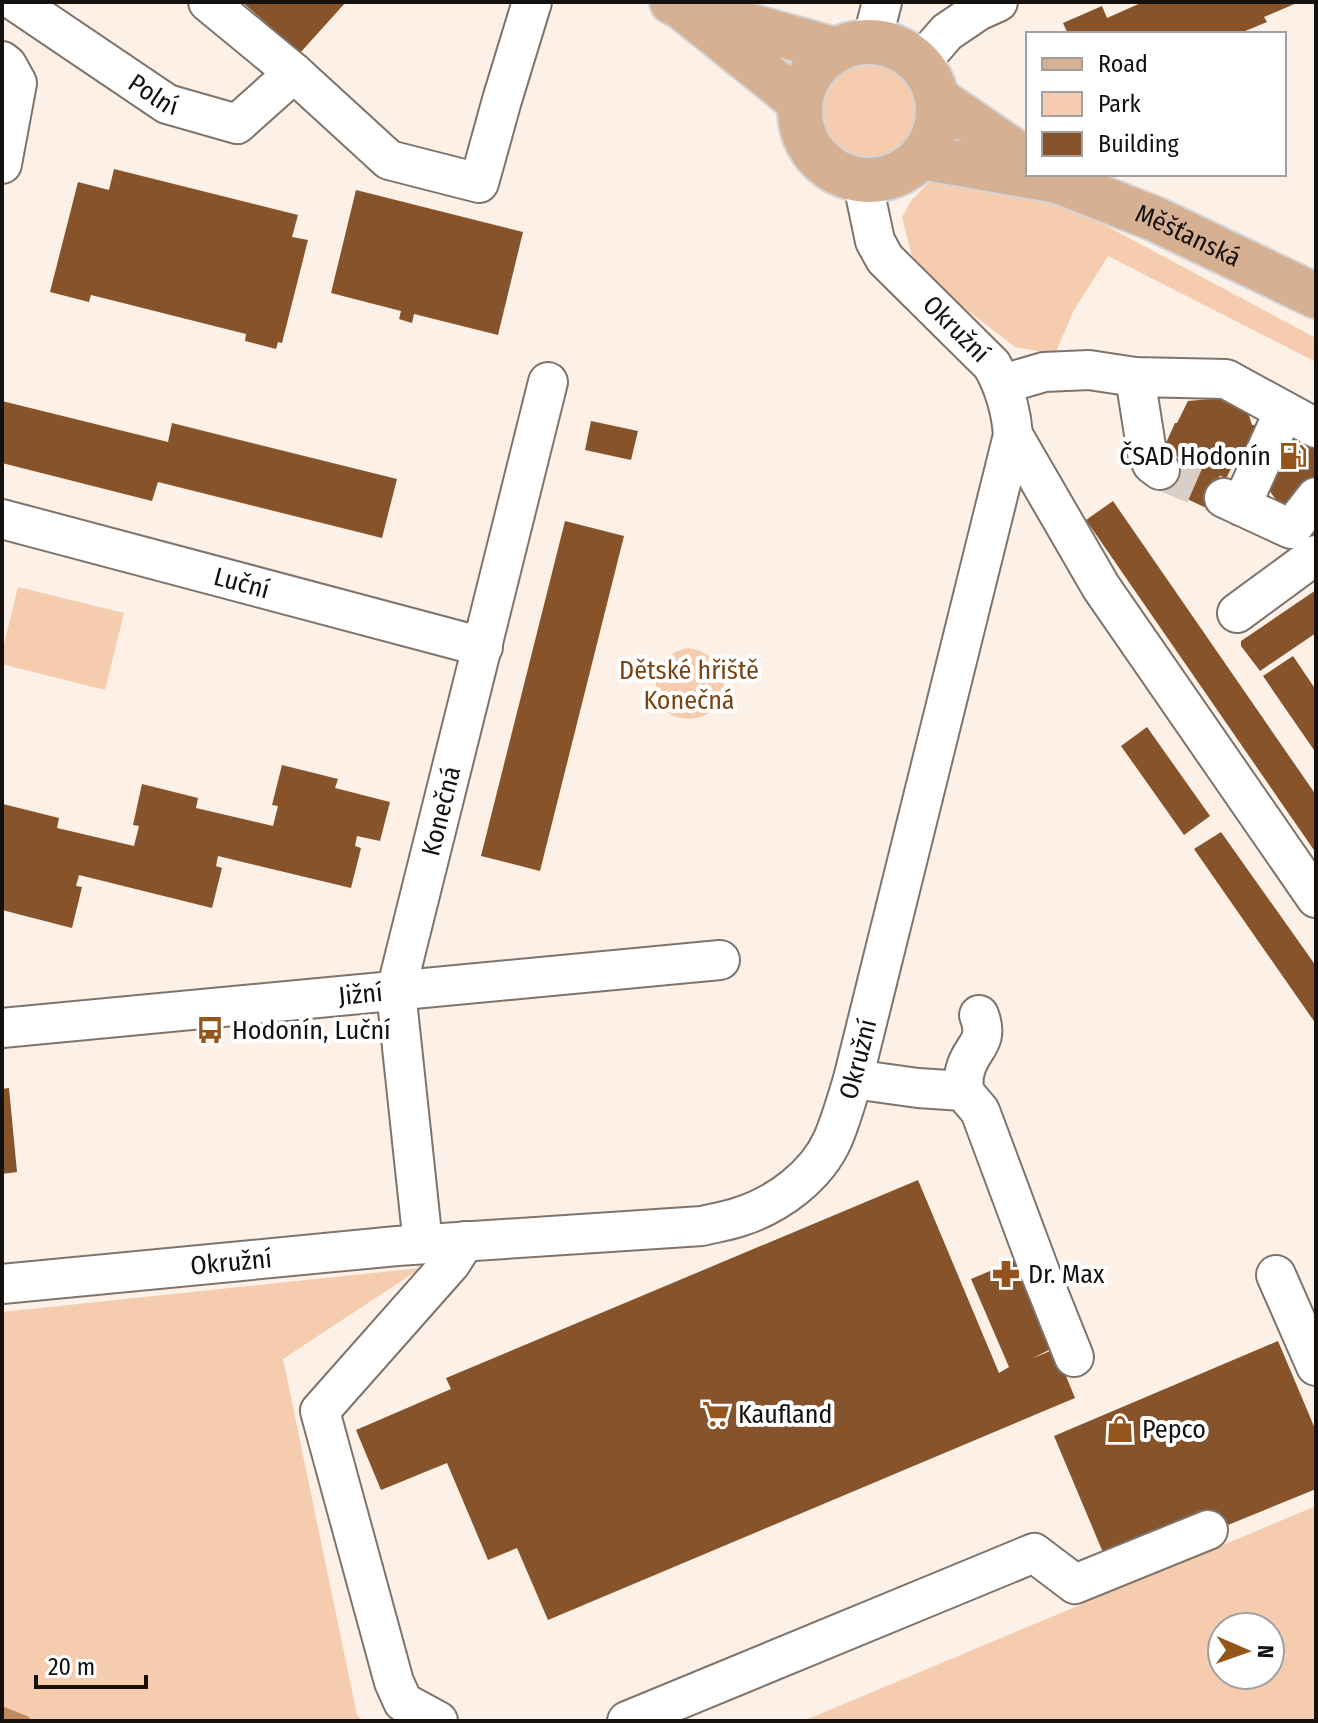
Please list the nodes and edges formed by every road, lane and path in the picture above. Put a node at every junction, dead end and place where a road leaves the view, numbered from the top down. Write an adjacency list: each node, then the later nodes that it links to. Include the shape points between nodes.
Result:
1 (208, 2): 8 (street)
2 (532, 2): 8 (street, via 479,183 389,160)
3 (998, 2): 9 (street, via 947,32)
4 (23, 3): 8 (street, Polní, via 167,104 237,124)
5 (677, 5): 6 (main road, Měšťanská); 10 (main road, Měšťanská)
6 (863, 31): 9 (main road, Měšťanská, via 898,48); 10 (main road, via 819,63)
7 (2, 61): 13 (street, via 17,83)
8 (294, 73)
9 (929, 81): 11 (main road, via 938,120); 12 (main road, Měšťanská)
10 (800, 102): 16 (main road, via 810,147 832,169)
11 (921, 157): 14 (main road, Měšťanská); 16 (main road, via 894,175)
12 (1026, 157)
13 (2, 164)
14 (1026, 170)
15 (1054, 176): 17 (main road, Měšťanská)
16 (862, 179): 20 (street, Okružní, via 875,241 885,259 992,365)
17 (1316, 296)
18 (1135, 377): 20 (street, via 1089,370 1044,372); 21 (street, via 1226,379); 23 (street, via 1147,453)
19 (548, 382): 28 (street, Konečná)
20 (1003, 384): 22 (street, Okružní)
21 (1300, 419): 24 (street, via 1232,502 1291,529)
22 (1013, 435): 29 (street, via 1101,587); 34 (street, Okružní)
23 (1160, 470)
24 (1316, 497)
25 (2, 519): 28 (street, Luční)
26 (1316, 555): 27 (street)
27 (1237, 613)
28 (483, 647): 31 (street, Konečná)
29 (1316, 898)
30 (720, 960): 31 (street, Jižní)
31 (396, 991): 33 (street, Jižní); 37 (street, Konečná)
32 (979, 1015): 35 (street, via 982,1039 965,1070)
33 (2, 1028)
34 (853, 1079): 35 (street); 36 (street, Okružní, via 833,1139 818,1165 769,1204 739,1217 702,1226)
35 (963, 1091): 40 (street, via 980,1111)
36 (465, 1241): 37 (street, Okružní); 43 (street, via 320,1411 394,1682 403,1702)
37 (423, 1244): 39 (street, Okružní)
38 (1276, 1275): 41 (street)
39 (2, 1284)
40 (1074, 1357)
41 (1316, 1366)
42 (1208, 1530): 44 (street, via 1075,1584 1034,1553)
43 (438, 1721)
44 (627, 1721)

